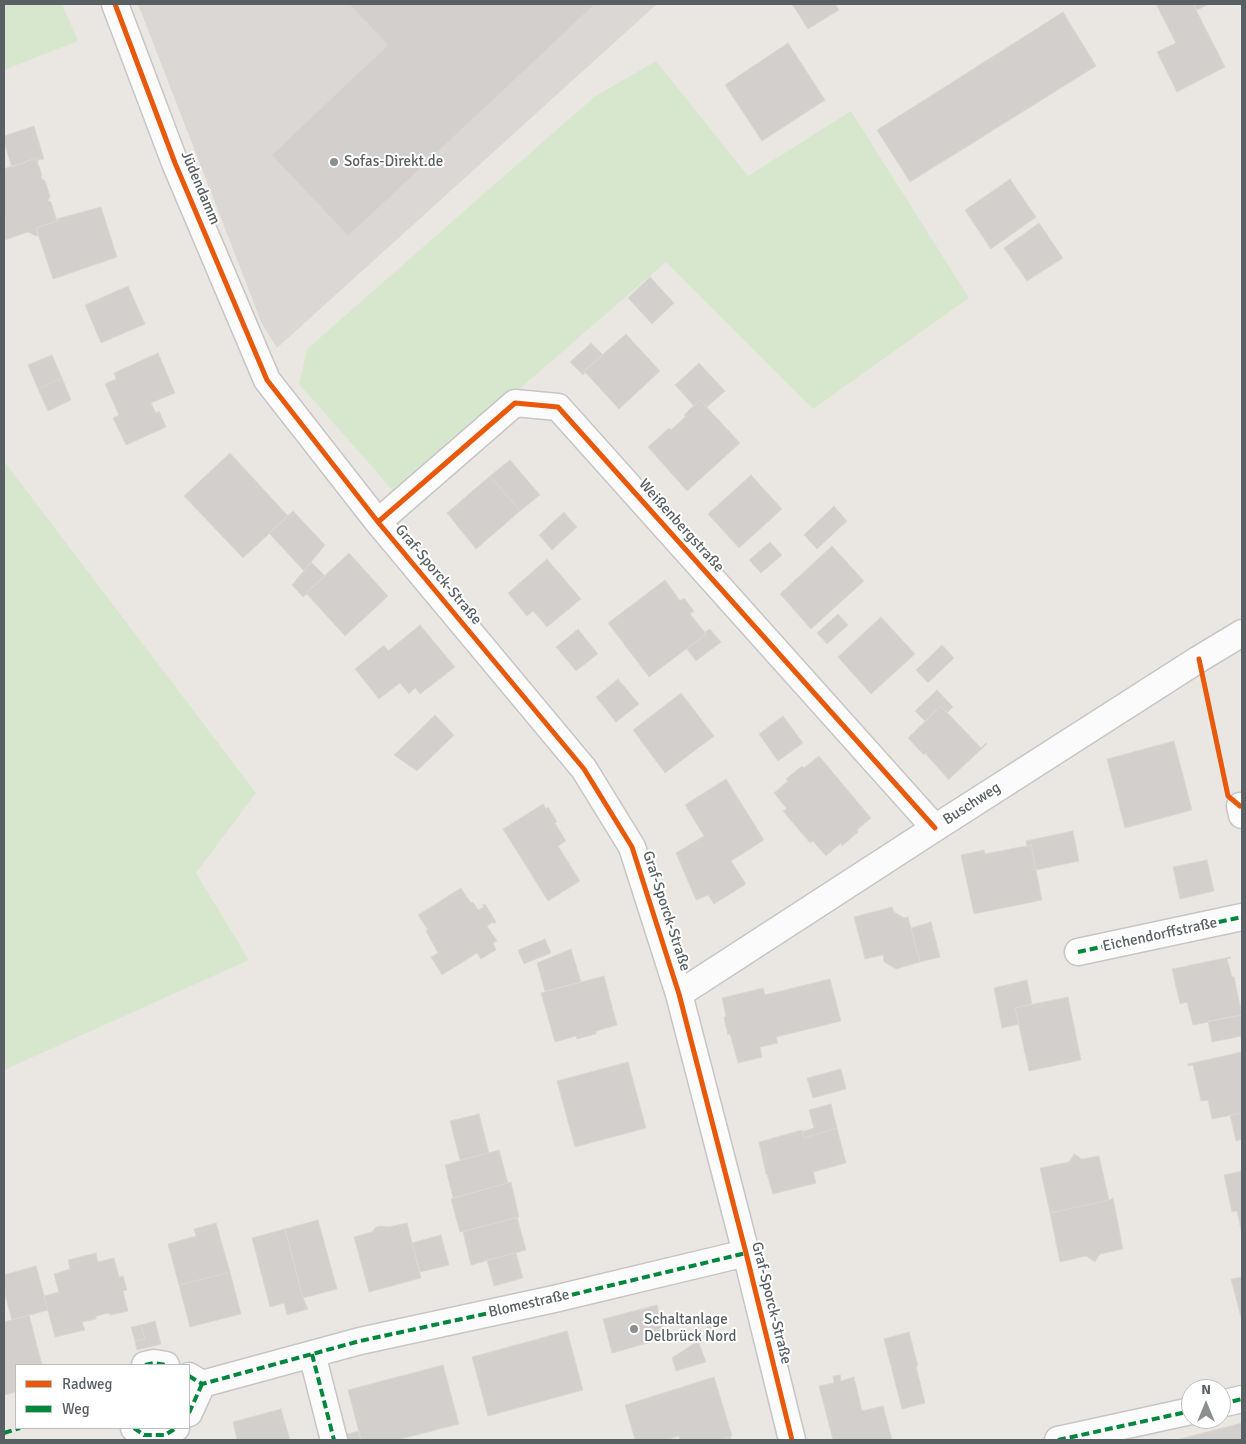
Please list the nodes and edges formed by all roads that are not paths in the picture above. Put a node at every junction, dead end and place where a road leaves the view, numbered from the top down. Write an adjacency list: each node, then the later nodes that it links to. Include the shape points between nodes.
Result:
1 (115, 4): 2 (street, Jüdendamm, via 175,163)
2 (267, 380): 3 (street, Graf-Sporck-Straße)
3 (378, 522): 7 (street, Weißenbergstraße, via 515,404 558,407); 10 (street, Graf-Sporck-Straße, via 584,769 632,847)
4 (1242, 633): 7 (street, Buschweg)
5 (1242, 806): 6 (street)
6 (1242, 815)
7 (935, 828): 10 (street, Buschweg)
8 (1242, 917): 9 (street, Eichendorffstraße)
9 (1078, 952)
10 (679, 994): 11 (street, Graf-Sporck-Straße)
11 (746, 1252): 12 (street, Blomestraße); 19 (street, Graf-Sporck-Straße)
12 (312, 1354): 13 (street, Blomestraße); 18 (street)
13 (195, 1380): 14 (street, Blomestraße)
14 (190, 1408)
15 (1181, 1413): 20 (street)
16 (135, 1429): 17 (street, via 144,1435 165,1435)
17 (174, 1429)
18 (334, 1440)
19 (792, 1440)
20 (1058, 1440)

